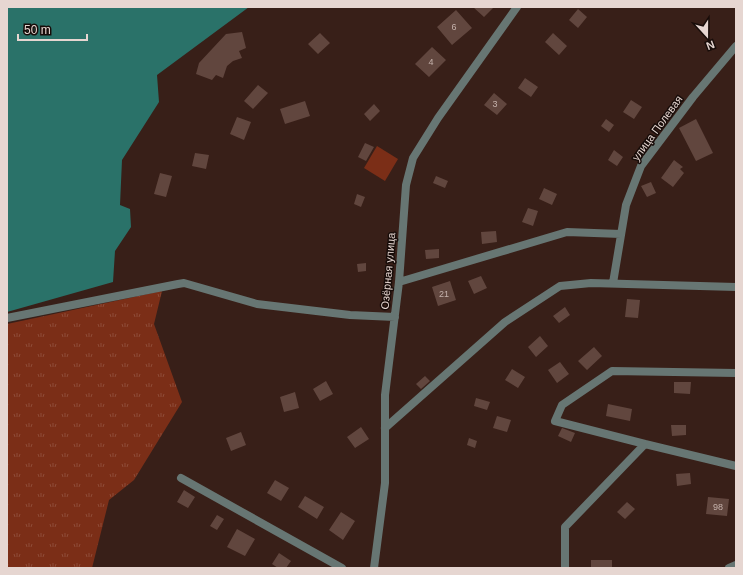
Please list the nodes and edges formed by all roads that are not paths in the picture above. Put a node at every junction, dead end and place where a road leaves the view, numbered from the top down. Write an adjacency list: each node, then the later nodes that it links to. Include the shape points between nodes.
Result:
1 (517, 7): 4 (street, Озёрная улица, via 438,118 413,158 406,185)
2 (736, 46): 3 (street, улица Полевая, via 693,97 641,166 626,205)
3 (621, 234): 4 (street, via 567,232); 5 (street, улица Полевая)
4 (399, 282): 7 (street, Озёрная улица)
5 (613, 283): 6 (street); 10 (street, via 560,286 505,322)
6 (736, 287)
7 (395, 317): 8 (street, via 350,316 257,304 184,283); 10 (street, Озёрная улица, via 385,395)
8 (7, 318)
9 (736, 373): 11 (street, via 612,371 562,405 555,421)
10 (385, 428): 16 (street, Озёрная улица, via 385,482)
11 (645, 444): 12 (street); 17 (street, via 565,527)
12 (736, 466)
13 (181, 478): 15 (street)
14 (736, 565): 18 (street)
15 (342, 568)
16 (374, 568)
17 (565, 568)
18 (729, 568)

